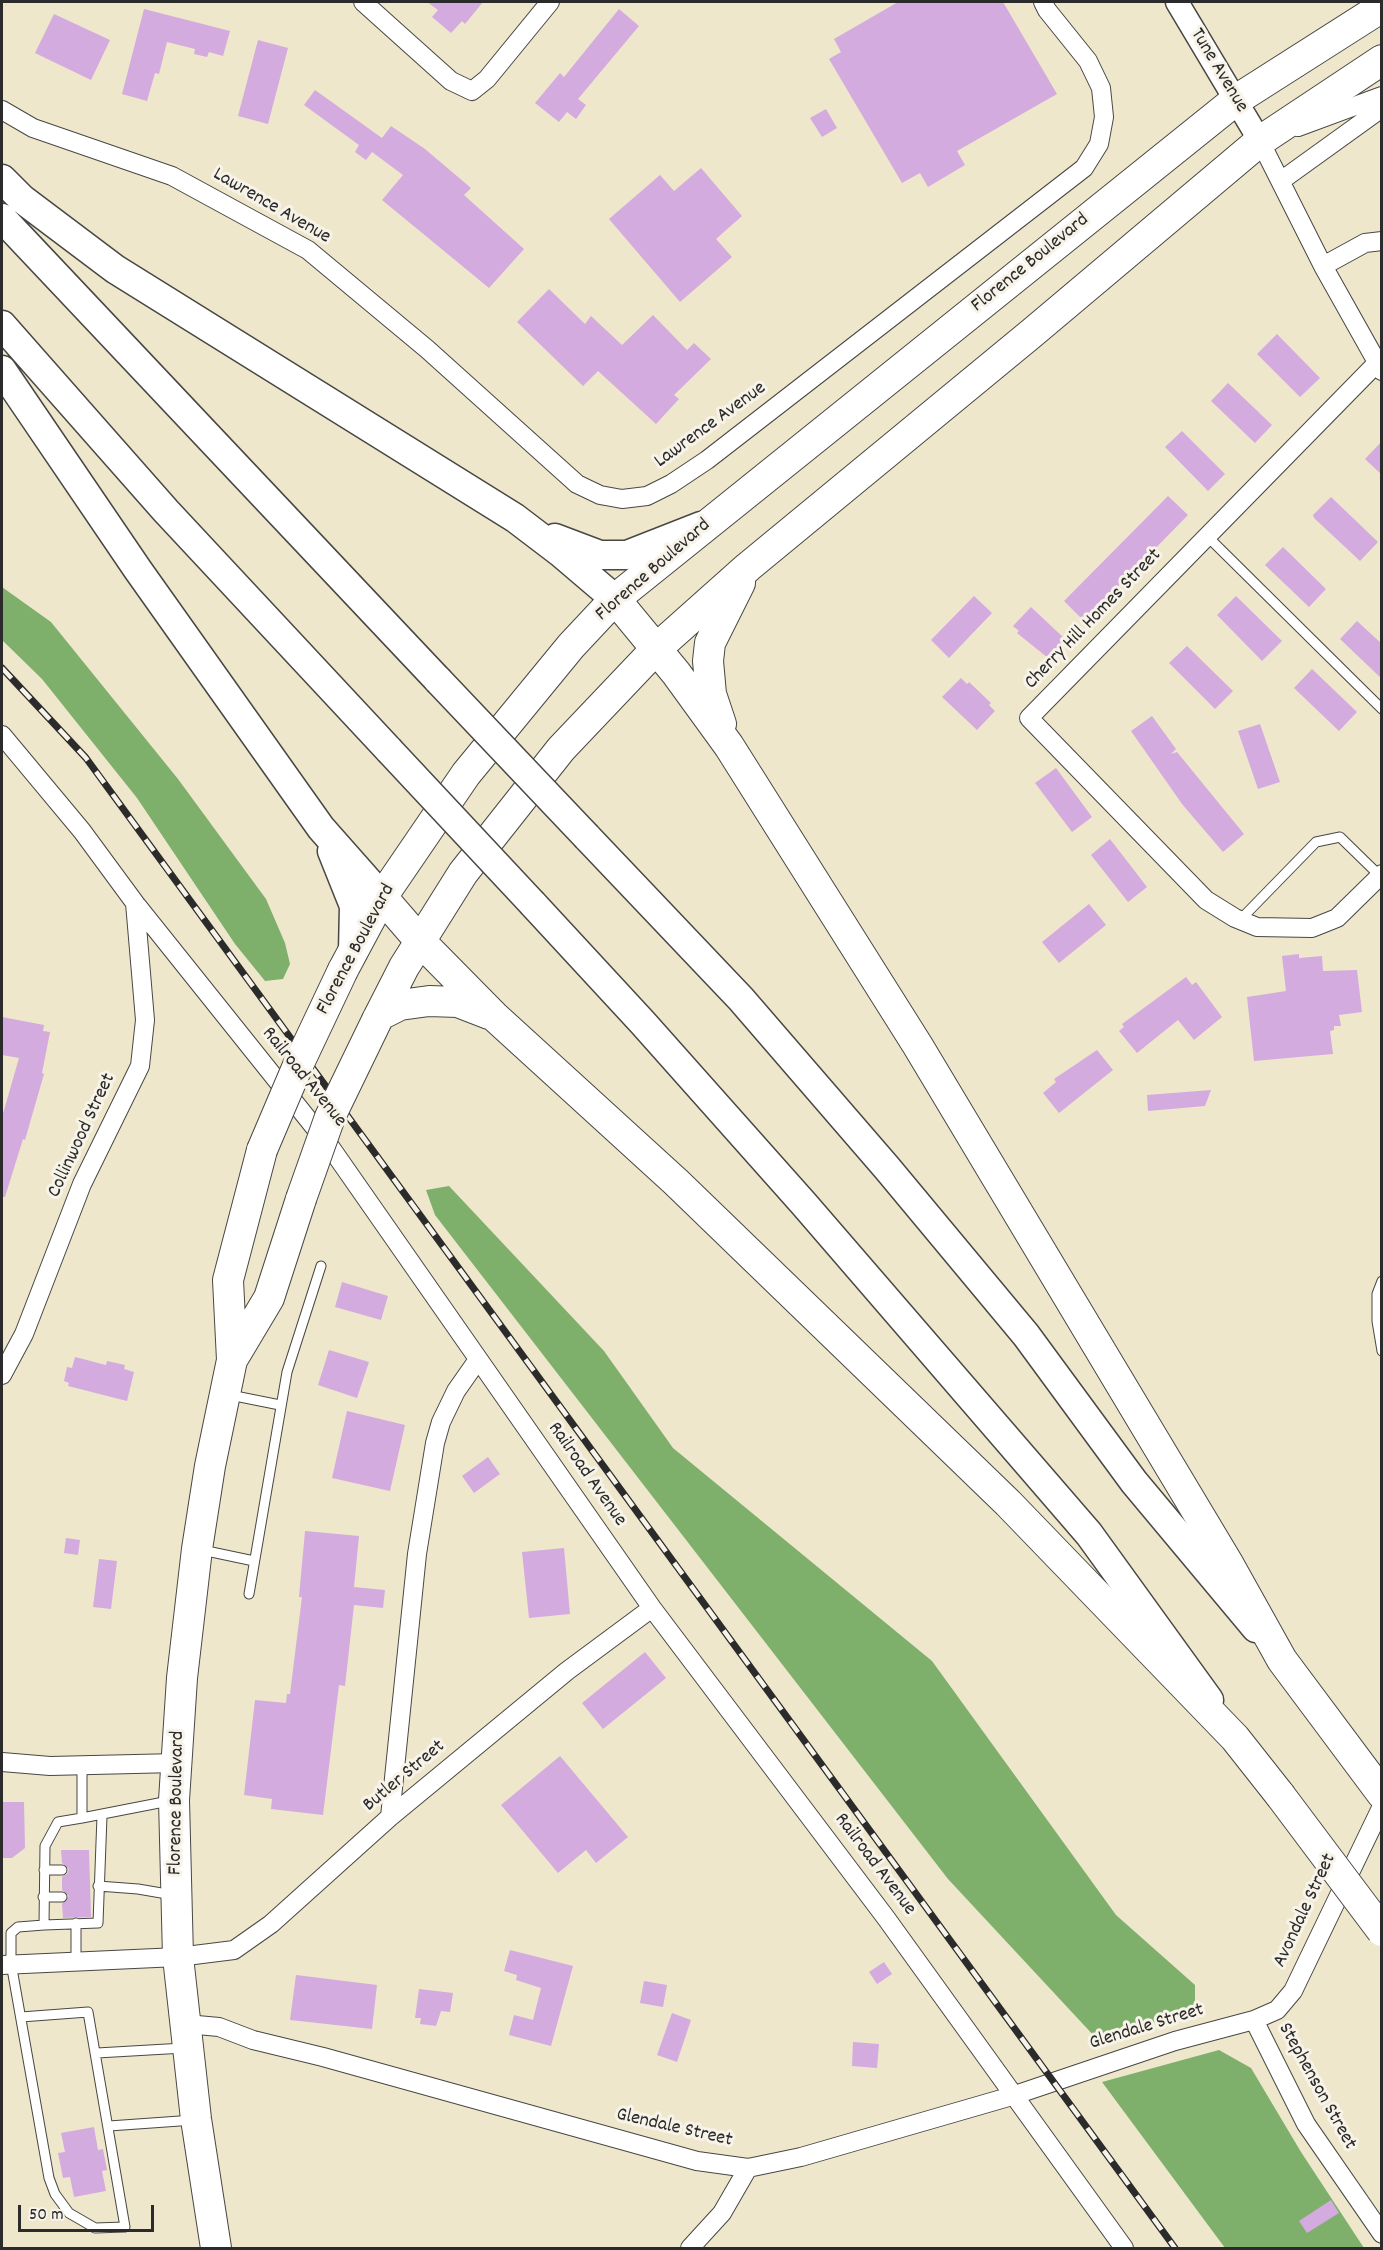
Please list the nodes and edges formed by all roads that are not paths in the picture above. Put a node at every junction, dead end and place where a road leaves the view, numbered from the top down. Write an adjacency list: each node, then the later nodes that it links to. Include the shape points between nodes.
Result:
1 (363, 2): 2 (street, via 451,81 472,91 487,79)
2 (550, 2)
3 (1043, 2): 10 (street, Lawrence Avenue, via 1088,61 1101,88 1104,117 1099,144 1084,168 707,460 647,496 622,499 600,495 577,484 427,349 308,250 172,176 33,128)
4 (1177, 2): 8 (street, Tune Avenue)
5 (1382, 7): 8 (highway, Florence Boulevard)
6 (1382, 60): 11 (highway, Florence Boulevard)
7 (1382, 96): 11 (street)
8 (1236, 100): 11 (street, Tune Avenue); 21 (highway, Florence Boulevard)
9 (1382, 108): 13 (street)
10 (2, 110)
11 (1260, 141): 13 (street); 23 (highway, Florence Boulevard)
12 (2, 179): 20 (main road, via 22,199 115,269)
13 (1282, 180): 16 (street)
14 (2, 218): 50 (main road, bridge, via 741,999 1026,1335 1134,1482)
15 (1382, 240): 16 (street, via 1365,243)
16 (1323, 266): 18 (street)
17 (2, 325): 51 (main road, bridge, via 166,511 643,1023 804,1204 1089,1534)
18 (1379, 368): 22 (street, Cherry Hill Homes Street)
19 (2, 370): 29 (main road)
20 (515, 518): 21 (main road, via 573,547 600,555 627,555); 24 (main road)
21 (709, 523): 24 (highway, Florence Boulevard)
22 (1208, 536): 26 (lane); 33 (street, Cherry Hill Homes Street, via 1029,718 1206,900)
23 (748, 567): 25 (highway, Florence Boulevard); 28 (highway, via 710,643 708,661 711,694)
24 (615, 599): 25 (highway); 31 (highway, Florence Boulevard, via 571,646 466,774)
25 (656, 649): 28 (highway); 34 (highway, Florence Boulevard, via 561,749 508,813 463,873)
26 (1382, 709)
27 (2, 735): 32 (street, Railroad Avenue, via 82,831)
28 (729, 746): 50 (highway, via 924,1056)
29 (321, 828): 31 (main road); 35 (main road, via 354,906)
30 (1381, 876): 33 (street, Cherry Hill Homes Street, via 1337,918 1312,928 1257,927); 33 (lane, via 1340,837 1316,842)
31 (382, 897): 34 (highway); 35 (highway, Florence Boulevard)
32 (135, 903): 42 (street, Railroad Avenue, via 331,1148 420,1272); 43 (street, Collinwood Street, via 145,1020 140,1066 82,1184 24,1334)
33 (1240, 920)
34 (420, 941): 36 (highway); 37 (highway, Florence Boulevard)
35 (348, 961): 41 (highway, Florence Boulevard, bridge, via 262,1150 228,1280)
36 (494, 1016): 37 (highway, via 458,1002 429,1001 400,1005); 51 (highway, via 855,1353 1048,1543)
37 (379, 1017): 41 (highway, Florence Boulevard, bridge, via 330,1117 269,1299)
38 (321, 1266): 45 (lane)
39 (1382, 1281): 40 (lane, via 1377,1294 1377,1321)
40 (1382, 1351)
41 (232, 1360): 44 (highway, Florence Boulevard)
42 (477, 1361): 49 (street, Railroad Avenue); 59 (street, via 456,1391 435,1443 417,1554)
43 (2, 1375)
44 (224, 1394): 45 (lane); 46 (highway, Florence Boulevard)
45 (280, 1405): 47 (lane)
46 (197, 1549): 47 (lane); 53 (highway, Florence Boulevard)
47 (254, 1561): 48 (lane)
48 (249, 1594)
49 (652, 1608): 59 (street, Butler Street, via 567,1671); 77 (street, Railroad Avenue, via 886,1918)
50 (1282, 1660): 55 (highway)
51 (1235, 1738): 69 (highway, bridge)
52 (2, 1762): 54 (street)
53 (177, 1763): 54 (street); 56 (highway, Florence Boulevard)
54 (82, 1766): 60 (lane)
55 (1382, 1794)
56 (174, 1800): 58 (lane); 64 (highway, Florence Boulevard)
57 (1382, 1806): 74 (street, Avondale Street, via 1293,1991 1277,2010)
58 (102, 1816): 60 (lane); 63 (lane, via 94,1869)
59 (390, 1817): 70 (street, Butler Street, via 271,1924 234,1950)
60 (82, 1818): 61 (lane, via 58,1822 45,1846)
61 (45, 1870): 62 (lane); 65 (lane)
62 (62, 1870)
63 (99, 1887): 64 (lane); 67 (lane, via 94,1898 98,1923)
64 (177, 1896): 70 (highway, Florence Boulevard)
65 (43, 1897): 66 (lane); 68 (lane)
66 (62, 1898)
67 (76, 1923): 68 (lane); 71 (lane)
68 (44, 1924): 72 (lane, via 18,1927 11,1933)
69 (1382, 1931)
70 (178, 1957): 71 (street, Butler Street); 75 (highway, Florence Boulevard)
71 (76, 1960): 72 (street, Butler Street)
72 (6, 1964): 73 (lane)
73 (21, 2017): 76 (lane, via 88,2012); 79 (lane, via 48,2178 69,2213 95,2228 125,2227)
74 (1254, 2020): 77 (street, Glendale Street, via 1175,2041); 81 (street, Stephenson Street, via 1306,2124)
75 (187, 2036): 76 (lane); 78 (highway, Florence Boulevard); 80 (street, Glendale Street, via 219,2027 697,2162)
76 (97, 2053): 79 (lane)
77 (1012, 2096): 80 (street, Glendale Street, via 801,2157); 84 (street, Railroad Avenue)
78 (196, 2119): 79 (lane); 82 (highway, Florence Boulevard)
79 (109, 2126)
80 (748, 2168): 83 (street, via 722,2213)
81 (1382, 2234)
82 (216, 2248)
83 (690, 2248)
84 (1124, 2248)

